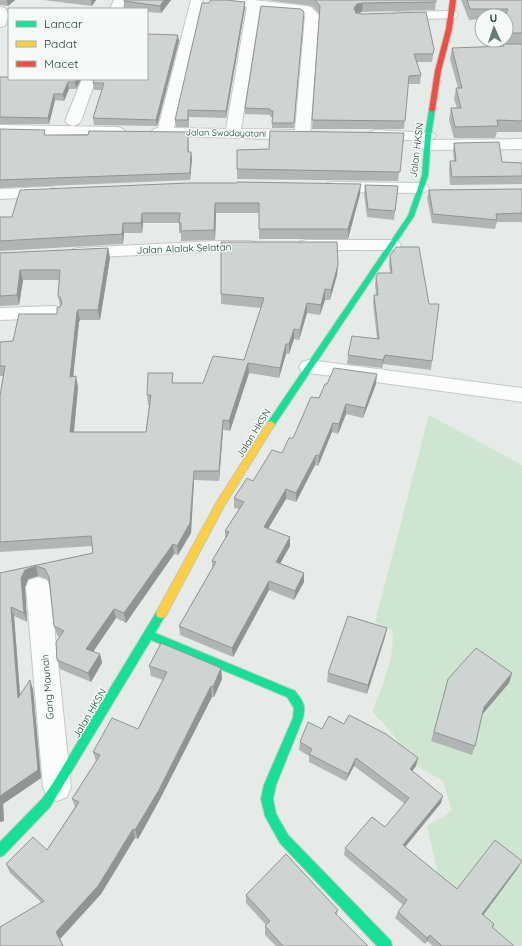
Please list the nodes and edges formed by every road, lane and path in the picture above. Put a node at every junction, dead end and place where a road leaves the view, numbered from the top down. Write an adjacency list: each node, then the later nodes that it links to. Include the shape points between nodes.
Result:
1 (197, 0): 14 (street)
2 (219, 0): 4 (street)
3 (453, 0): 6 (main road, Jalan HKSN)
4 (254, 4): 15 (street); 15 (street, Jalan Swadayatani, via 306,10 312,15 309,135)
5 (0, 11): 8 (street, via 3,16)
6 (451, 15): 7 (street); 10 (main road, Jalan HKSN)
7 (384, 16)
8 (0, 23)
9 (457, 51): 10 (street)
10 (442, 52): 17 (main road, Jalan HKSN)
11 (89, 80): 12 (street)
12 (73, 121)
13 (0, 130): 14 (street, Jalan Swadayatani)
14 (165, 132): 15 (street, Jalan Swadayatani)
15 (233, 134)
16 (364, 135): 17 (street)
17 (427, 140): 18 (street); 21 (main road, Jalan HKSN)
18 (522, 144)
19 (319, 186): 21 (street)
20 (64, 191): 22 (street)
21 (426, 191): 23 (main road, Jalan HKSN)
22 (0, 194)
23 (392, 245): 25 (street); 29 (main road, Jalan HKSN)
24 (264, 246): 26 (street, Jalan Alalak Selatan)
25 (288, 246)
26 (62, 254)
27 (54, 312): 28 (street)
28 (0, 314)
29 (309, 367): 30 (street); 32 (main road, Jalan HKSN, via 221,503)
30 (522, 395)
31 (38, 586): 33 (street, Gang Maunah)
32 (150, 635): 33 (main road, Jalan HKSN); 35 (main road, via 291,694 300,707 298,718 270,785 267,799 271,816 284,839)
33 (57, 787): 34 (main road, Jalan HKSN, via 46,803)
34 (0, 851)
35 (386, 946)

